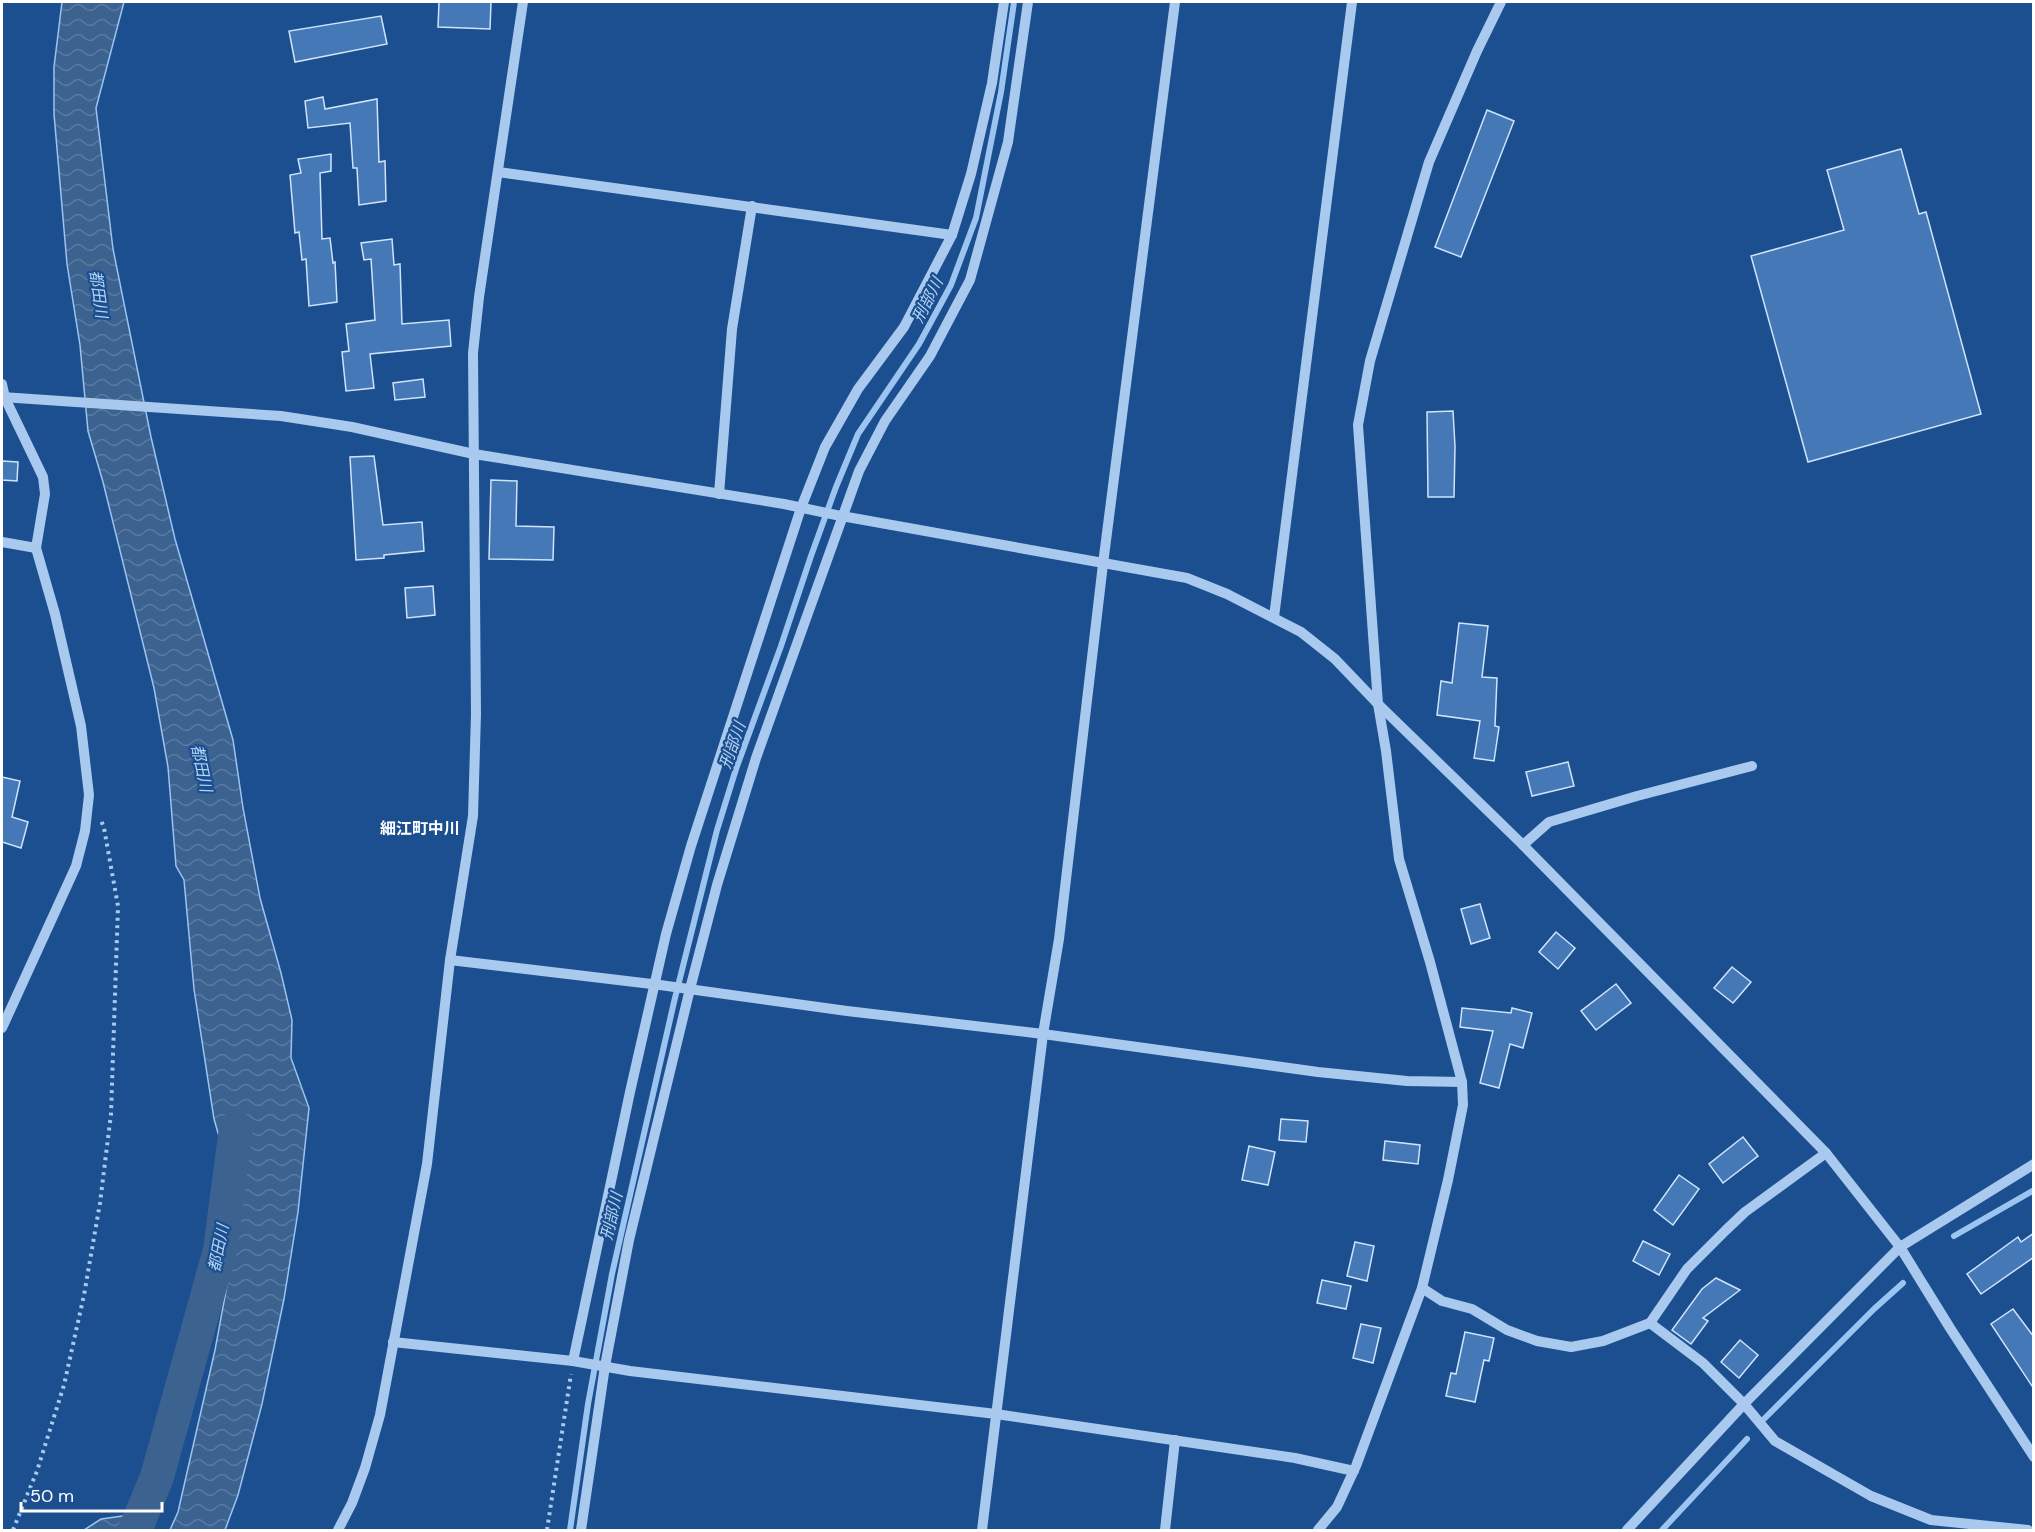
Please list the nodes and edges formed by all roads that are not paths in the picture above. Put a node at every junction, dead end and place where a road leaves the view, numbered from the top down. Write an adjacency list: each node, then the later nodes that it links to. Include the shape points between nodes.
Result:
1 (523, 2): 7 (street)
2 (1004, 2): 9 (street, via 992,83)
3 (1028, 2): 15 (street, via 1008,142 970,280 930,356 885,421)
4 (1174, 2): 18 (street)
5 (1352, 2): 19 (street)
6 (1501, 2): 20 (street, via 1429,162 1370,361 1358,425)
7 (498, 172): 8 (street); 12 (street, via 473,353)
8 (752, 206): 9 (street); 13 (street, via 732,329)
9 (952, 235): 14 (street, via 904,327 858,389 825,447)
10 (2, 384): 11 (street)
11 (3, 398): 12 (street, via 281,416); 17 (street, via 44,477)
12 (474, 454): 13 (street); 23 (street, via 473,816)
13 (719, 494): 14 (street)
14 (803, 508): 15 (street); 24 (street, via 691,846 666,934)
15 (840, 515): 18 (street); 25 (street, via 756,758)
16 (2, 542): 17 (street)
17 (36, 548): 26 (street, via 81,726 89,795 76,866)
18 (1104, 564): 19 (street, via 1187,578); 27 (street, via 1059,939)
19 (1274, 617): 20 (street, via 1335,659)
20 (1378, 704): 22 (street); 28 (street, via 1399,858)
21 (1752, 766): 22 (street, via 1549,822)
22 (1523, 845): 29 (street)
23 (450, 960): 24 (street); 34 (street, via 427,1164)
24 (658, 985): 25 (street); 35 (street, via 630,1092)
25 (688, 988): 27 (street); 36 (street, via 629,1240)
26 (2, 1028)
27 (1043, 1034): 28 (street, via 1318,1072); 38 (street)
28 (1462, 1082): 32 (street, via 1463,1105)
29 (1826, 1153): 31 (street); 33 (street, via 1732,1224 1687,1269)
30 (2034, 1164): 31 (street)
31 (1900, 1247): 37 (street); 40 (street)
32 (1422, 1288): 33 (street, via 1442,1301 1472,1309 1507,1330 1571,1347 1603,1341); 41 (street)
33 (1650, 1323): 37 (street, via 1703,1363)
34 (393, 1342): 35 (street); 43 (street, via 380,1415 365,1468)
35 (573, 1361): 36 (street)
36 (605, 1366): 38 (street); 44 (street)
37 (1744, 1404): 42 (street, via 1775,1441); 48 (street)
38 (996, 1414): 39 (street); 45 (street)
39 (1175, 1440): 41 (street, via 1295,1458); 46 (street)
40 (2034, 1457)
41 (1354, 1472): 47 (street, via 1337,1507)
42 (1930, 1525): 49 (street)
43 (338, 1530)
44 (581, 1530)
45 (982, 1530)
46 (1165, 1530)
47 (1318, 1530)
48 (1627, 1530)
49 (2028, 1530)

